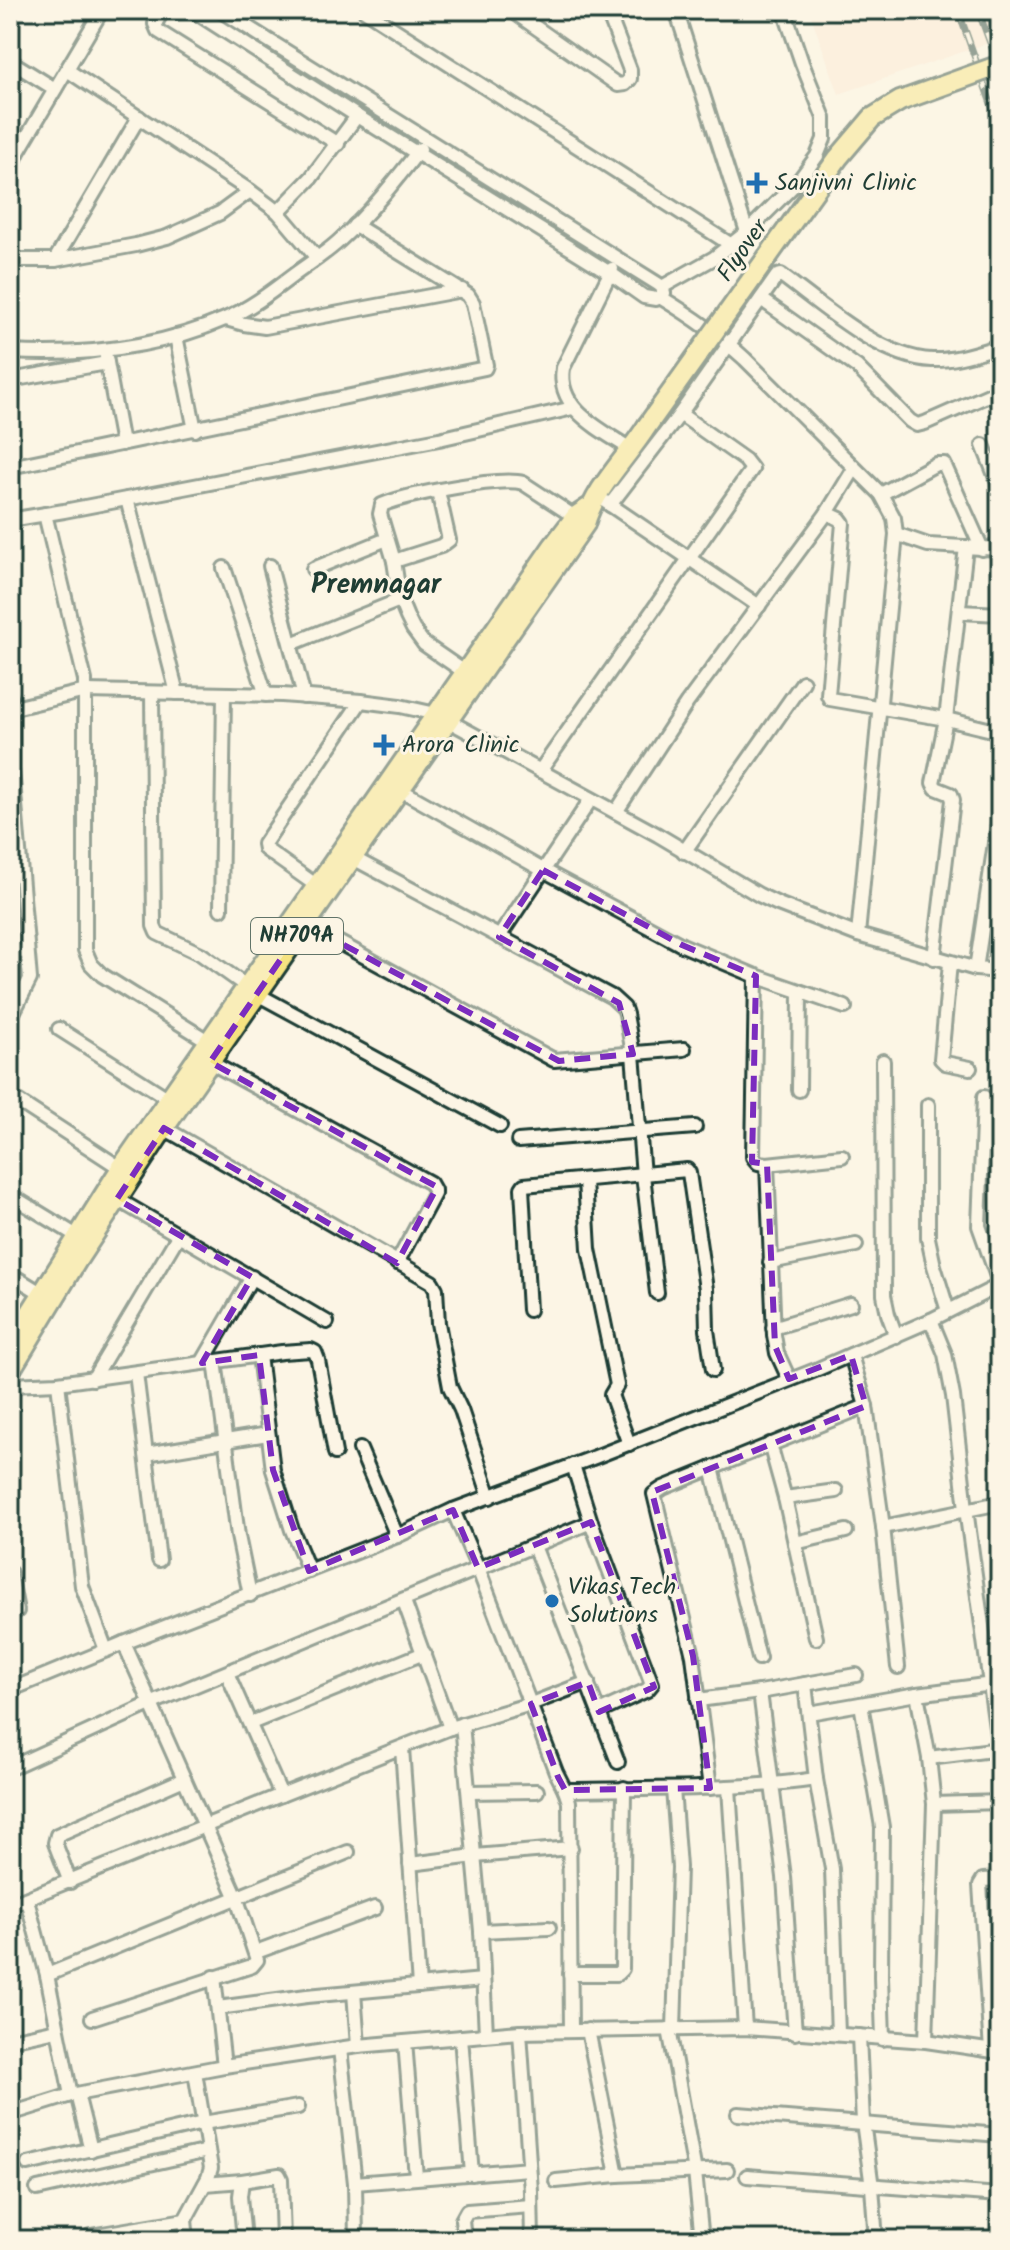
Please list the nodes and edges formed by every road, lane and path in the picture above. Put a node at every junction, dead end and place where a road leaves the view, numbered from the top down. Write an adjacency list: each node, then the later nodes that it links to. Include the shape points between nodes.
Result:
1 (15, 10): 11 (street)
2 (102, 10): 14 (street)
3 (163, 10): 19 (street, via 155,24 158,31)
4 (192, 10): 16 (street)
5 (220, 10): 18 (street)
6 (364, 10): 27 (street)
7 (511, 10): 8 (street, via 618,85 625,84 630,70)
8 (607, 10)
9 (676, 10): 26 (street)
10 (784, 10): 26 (street, via 826,129 817,156 800,179)
11 (10, 18)
12 (10, 61): 15 (street)
13 (1000, 65): 49 (highway, Flyover / NH709A, bridge, via 900,101 872,118 838,158)
14 (67, 70): 15 (street); 17 (street)
15 (55, 89): 20 (street)
16 (357, 116): 19 (street); 21 (street)
17 (139, 117): 23 (street); 31 (street)
18 (426, 139): 21 (street); 29 (street)
19 (338, 144): 24 (street)
20 (14, 149): 22 (street)
21 (417, 152): 25 (street); 32 (street)
22 (10, 170)
23 (250, 191): 24 (street); 31 (street, via 220,213 167,237)
24 (278, 212): 28 (street)
25 (355, 225): 28 (street); 33 (street)
26 (747, 232): 27 (street)
27 (730, 244): 34 (street)
28 (317, 258): 36 (street)
29 (618, 259): 32 (street); 34 (street)
30 (10, 260): 31 (street)
31 (55, 260)
32 (610, 273): 34 (street, via 644,297 656,299); 44 (street, via 563,368 564,392)
33 (462, 290): 36 (street, via 265,327); 46 (street, via 473,303 483,370)
34 (661, 292): 38 (street)
35 (761, 299): 38 (street); 39 (street, via 781,275 885,349 921,359 947,359); 43 (street, via 857,367 914,424)
36 (226, 319): 37 (street)
37 (176, 336): 41 (street); 46 (street)
38 (729, 344): 45 (street); 51 (street)
39 (1000, 346)
40 (10, 352): 41 (street)
41 (106, 356): 42 (street); 47 (street)
42 (10, 380)
43 (1000, 390)
44 (573, 408): 49 (street); 55 (street)
45 (680, 414): 56 (street); 65 (street, via 752,469)
46 (195, 430): 47 (street)
47 (122, 444): 50 (street)
48 (983, 445): 52 (street)
49 (632, 450): 56 (highway, NH709A)
50 (10, 467)
51 (854, 469): 54 (street); 57 (street)
52 (1000, 488)
53 (438, 491): 56 (street, via 515,480); 61 (street, via 382,505); 66 (street, via 449,540)
54 (881, 494): 60 (street); 63 (street, via 942,463)
55 (127, 499): 58 (street); 79 (street)
56 (592, 509): 65 (street); 75 (highway, NH709A); 86 (highway, NH709A)
57 (827, 513): 71 (street); 85 (street, via 843,523 828,697)
58 (45, 514): 59 (street); 77 (street)
59 (10, 520)
60 (896, 534): 62 (street, via 928,545); 85 (street)
61 (387, 539): 66 (street); 69 (street)
62 (966, 547): 63 (street); 72 (street)
63 (982, 549): 64 (street)
64 (1000, 549)
65 (688, 560): 71 (street); 89 (street)
66 (394, 561): 70 (street)
67 (270, 566): 74 (street)
68 (224, 568): 81 (street)
69 (313, 569)
70 (400, 600): 74 (street); 75 (street, via 424,644)
71 (759, 606): 93 (street)
72 (960, 612): 73 (street); 87 (street)
73 (1000, 614)
74 (291, 644): 82 (street)
75 (466, 673): 86 (highway, NH709A)
76 (803, 682): 94 (street)
77 (86, 691): 78 (street); 84 (street); 114 (street, via 85,950 102,975)
78 (152, 693): 79 (street); 109 (street, via 155,930 201,954)
79 (177, 693): 80 (street)
80 (224, 694): 81 (street); 98 (street)
81 (266, 695): 82 (street)
82 (304, 697): 83 (street)
83 (361, 701): 86 (street); 97 (street, via 264,844)
84 (11, 705): 102 (street)
85 (879, 708): 87 (street); 100 (street)
86 (442, 717): 89 (street); 90 (highway, NH709A); 97 (highway, NH709A)
87 (946, 719): 88 (street); 104 (street, via 933,783 953,800)
88 (1000, 732)
89 (540, 771): 91 (street)
90 (399, 789): 95 (highway, NH709A); 96 (street)
91 (591, 799): 93 (street); 96 (street)
92 (1000, 810): 106 (street)
93 (616, 812): 94 (street)
94 (684, 852): 100 (street, via 759,895)
95 (353, 858): 99 (highway, NH709A); 101 (street)
96 (543, 870): 101 (street); 108 (street, via 682,945)
97 (317, 886): 109 (highway, NH709A)
98 (221, 909)
99 (305, 924): 109 (highway, NH709A); 116 (street, via 547,1057 559,1061)
100 (858, 935): 104 (street)
101 (499, 937): 116 (street, via 619,1003)
102 (27, 951): 103 (street); 112 (street, via 30,979)
103 (10, 953)
104 (934, 958): 105 (street)
105 (950, 963): 106 (street); 119 (street, via 941,1059)
106 (976, 969): 107 (street)
107 (1000, 971)
108 (756, 976): 110 (street); 131 (street, via 752,1153 758,1163)
109 (251, 990): 114 (highway, NH709A); 118 (highway, NH709A); 125 (street)
110 (800, 992): 111 (street); 120 (street)
111 (845, 1007)
112 (12, 1013)
113 (59, 1029): 123 (street)
114 (208, 1041): 123 (highway, NH709A)
115 (684, 1049): 116 (street)
116 (633, 1054): 128 (street)
117 (883, 1061): 153 (street, via 884,1295)
118 (210, 1062): 127 (highway, NH709A); 141 (street, via 430,1183 434,1194)
119 (970, 1068)
120 (799, 1090)
121 (10, 1096): 132 (street)
122 (984, 1097): 149 (street, via 979,1226 1000,1285)
123 (169, 1099): 132 (highway, NH709A)
124 (928, 1105): 149 (street, via 928,1238)
125 (500, 1126)
126 (695, 1127): 128 (street)
127 (164, 1128): 132 (highway, NH709A); 141 (street)
128 (639, 1130): 129 (street); 133 (street)
129 (518, 1141)
130 (842, 1156): 131 (street)
131 (767, 1164): 140 (street)
132 (127, 1172): 136 (highway, NH709A); 137 (highway, NH709A)
133 (643, 1175): 134 (street); 146 (street); 158 (street, via 689,1173)
134 (585, 1180): 148 (street, via 528,1183 522,1188); 168 (street, via 589,1249 617,1382 611,1395)
135 (10, 1195): 137 (street)
136 (117, 1199): 138 (street); 159 (highway, NH709A)
137 (77, 1236): 145 (highway, NH709A)
138 (178, 1236): 143 (street); 161 (street)
139 (856, 1245): 140 (street)
140 (770, 1262): 152 (street)
141 (397, 1263): 176 (street, via 435,1284 450,1387)
142 (10, 1274): 145 (street)
143 (252, 1277): 151 (street); 157 (street)
144 (10, 1286): 145 (street)
145 (34, 1289): 154 (highway, NH709A)
146 (657, 1293)
147 (851, 1304): 152 (street)
148 (529, 1310)
149 (948, 1311): 150 (street)
150 (931, 1320): 153 (street); 179 (street, via 953,1396)
151 (327, 1322)
152 (773, 1328): 162 (street)
153 (896, 1336): 156 (street)
154 (10, 1345)
155 (259, 1355): 157 (street); 166 (street); 171 (street, via 315,1352)
156 (851, 1355): 162 (street); 165 (street)
157 (208, 1362): 160 (street); 167 (street)
158 (713, 1370)
159 (10, 1371)
160 (136, 1373): 161 (street); 172 (street)
161 (93, 1379): 163 (street)
162 (789, 1379): 168 (street)
163 (58, 1383): 164 (street); 196 (street, via 82,1586)
164 (10, 1385)
165 (866, 1406): 169 (street); 182 (street)
166 (268, 1434): 167 (street); 189 (street, via 279,1491)
167 (226, 1440): 172 (street); 191 (street)
168 (629, 1444): 173 (street)
169 (770, 1444): 174 (street); 177 (street)
170 (360, 1449): 184 (street)
171 (335, 1453)
172 (146, 1454): 187 (street)
173 (573, 1465): 176 (street); 181 (street)
174 (712, 1468): 198 (street); 208 (street, via 653,1496 689,1635)
175 (836, 1491): 177 (street)
176 (490, 1497): 180 (street)
177 (785, 1498): 185 (street)
178 (1000, 1503): 179 (street)
179 (966, 1509): 182 (street); 204 (street)
180 (453, 1510): 184 (street); 188 (street)
181 (591, 1522): 186 (street); 212 (street, via 652,1684)
182 (883, 1527): 199 (street)
183 (846, 1531): 185 (street)
184 (397, 1536): 189 (street)
185 (795, 1543): 194 (street)
186 (534, 1546): 188 (street); 202 (street)
187 (159, 1560)
188 (478, 1568): 192 (street); 210 (street)
189 (309, 1571): 191 (street)
190 (10, 1573): 193 (street)
191 (250, 1595): 195 (street)
192 (404, 1601): 197 (street); 200 (street)
193 (17, 1611)
194 (816, 1638)
195 (124, 1643): 196 (street); 209 (street)
196 (106, 1650): 205 (street)
197 (424, 1653): 214 (street); 215 (street)
198 (759, 1658)
199 (898, 1667)
200 (227, 1673): 209 (street); 214 (street)
201 (856, 1675): 203 (street)
202 (588, 1682): 210 (street); 212 (street)
203 (805, 1684): 206 (street); 213 (street)
204 (994, 1684): 207 (street); 217 (street)
205 (10, 1690)
206 (760, 1692): 208 (street); 223 (street)
207 (917, 1694): 211 (street); 218 (street)
208 (698, 1700): 225 (street)
209 (150, 1704): 220 (street); 221 (street)
210 (531, 1704): 215 (street); 228 (street)
211 (861, 1704): 213 (street); 270 (street, via 882,1827)
212 (599, 1712): 219 (street)
213 (809, 1713): 222 (street)
214 (251, 1723): 231 (street)
215 (456, 1726): 216 (street); 230 (street)
216 (402, 1748): 231 (street); 238 (street)
217 (999, 1750): 218 (street)
218 (929, 1758): 233 (street)
219 (618, 1762)
220 (10, 1768)
221 (184, 1779): 234 (street); 240 (street, via 57,1835 55,1843)
222 (816, 1779): 223 (street); 267 (street, via 832,1869)
223 (773, 1785): 226 (street); 265 (street)
224 (624, 1788): 227 (street); 228 (street); 250 (street, via 622,1969 617,1974)
225 (710, 1788): 226 (street); 227 (street)
226 (729, 1788): 259 (street)
227 (673, 1789): 260 (street, via 679,1867)
228 (565, 1790): 235 (street)
229 (537, 1791): 230 (street)
230 (469, 1792): 237 (street)
231 (281, 1795): 234 (street)
232 (1000, 1802): 233 (street)
233 (934, 1804): 272 (street)
234 (205, 1825): 240 (street); 241 (street)
235 (571, 1848): 237 (street); 250 (street)
236 (348, 1852): 241 (street)
237 (475, 1856): 238 (street); 246 (street)
238 (410, 1864): 254 (street)
239 (1000, 1879): 248 (street, via 980,1883)
240 (70, 1882): 242 (street)
241 (236, 1896): 249 (street); 251 (street)
242 (27, 1900): 243 (street); 251 (street)
243 (10, 1905)
244 (375, 1908): 249 (street)
245 (549, 1928): 246 (street)
246 (481, 1931): 253 (street)
247 (1000, 1943): 248 (street)
248 (985, 1944): 256 (street)
249 (256, 1952): 252 (street, via 252,1966)
250 (570, 1974): 262 (street)
251 (47, 1975): 261 (street)
252 (214, 1977): 257 (street); 258 (street)
253 (483, 1980): 254 (street); 266 (street)
254 (419, 1986): 255 (street)
255 (354, 1992): 257 (street); 274 (street)
256 (994, 2004): 276 (street)
257 (218, 2008): 277 (street)
258 (92, 2018)
259 (745, 2028): 260 (street); 265 (street)
260 (671, 2029): 263 (street); 291 (street)
261 (57, 2030): 271 (street); 279 (street)
262 (571, 2030): 263 (street); 264 (street)
263 (588, 2030): 293 (street)
264 (520, 2032): 266 (street); 289 (street)
265 (795, 2033): 267 (street)
266 (486, 2034): 269 (street)
267 (838, 2034): 268 (street)
268 (859, 2036): 270 (street); 283 (street)
269 (461, 2037): 273 (street); 292 (street)
270 (883, 2039): 272 (street)
271 (10, 2040)
272 (926, 2041): 276 (street)
273 (405, 2042): 274 (street); 295 (street)
274 (358, 2046): 275 (street)
275 (340, 2049): 277 (street); 298 (street)
276 (996, 2051)
277 (224, 2066): 278 (street)
278 (195, 2072): 279 (street); 284 (street)
279 (74, 2095): 281 (street); 286 (street)
280 (298, 2107): 284 (street)
281 (10, 2114)
282 (738, 2114): 283 (street)
283 (863, 2122): 285 (street); 300 (street)
284 (203, 2123): 286 (street); 287 (street)
285 (1000, 2135)
286 (91, 2150): 288 (street)
287 (208, 2151): 299 (street, via 211,2168); 301 (street)
288 (28, 2164)
289 (529, 2169): 292 (street); 303 (street)
290 (727, 2170): 291 (street)
291 (695, 2172): 293 (street); 312 (street)
292 (472, 2174): 295 (street)
293 (617, 2175): 297 (street)
294 (747, 2176): 300 (street)
295 (416, 2177): 298 (street)
296 (242, 2181): 299 (street); 307 (street); 308 (street, via 280,2177)
297 (556, 2181)
298 (355, 2183): 309 (street)
299 (205, 2184): 304 (street)
300 (872, 2187): 302 (street); 313 (street)
301 (37, 2189)
302 (1000, 2195)
303 (531, 2206): 310 (street, via 467,2211 462,2220); 311 (street)
304 (185, 2220): 305 (street); 306 (street)
305 (86, 2240)
306 (187, 2240)
307 (244, 2240)
308 (283, 2240)
309 (356, 2240)
310 (464, 2240)
311 (532, 2240)
312 (702, 2240)
313 (876, 2240)

